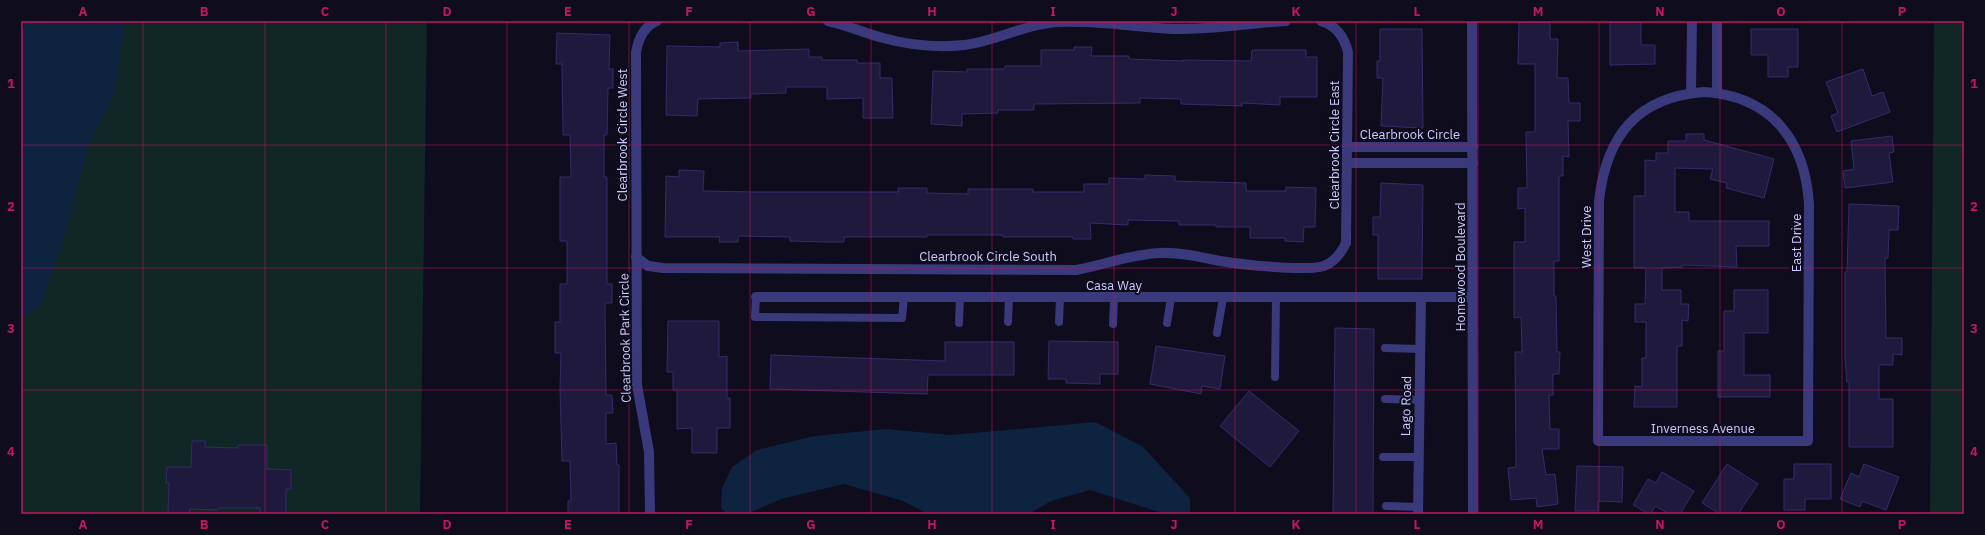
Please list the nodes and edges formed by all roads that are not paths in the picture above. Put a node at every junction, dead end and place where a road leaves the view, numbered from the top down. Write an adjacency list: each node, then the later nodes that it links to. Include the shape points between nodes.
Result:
1 (657, 21): 15 (street, Clearbrook Circle West, via 643,32 636,53)
2 (828, 21): 3 (street, via 882,38 936,46 983,42 1033,26 1058,22 1082,21 1173,29 1218,28)
3 (1286, 21)
4 (1321, 21): 11 (street, Clearbrook Circle East, via 1328,23 1346,41)
5 (1472, 21): 12 (street, Homewood Boulevard)
6 (1692, 21): 9 (street)
7 (1717, 21): 10 (street)
8 (1704, 92): 9 (street, West Drive); 10 (street, East Drive)
9 (1691, 93): 39 (street, West Drive, via 1656,104 1634,120 1615,142 1602,174 1599,201)
10 (1717, 93): 40 (street, East Drive, via 1747,102 1776,121 1791,140 1804,166 1809,204)
11 (1348, 147): 12 (street, Clearbrook Circle); 13 (street, Clearbrook Circle East)
12 (1473, 147): 14 (street, Homewood Boulevard)
13 (1348, 163): 14 (street); 16 (street, Clearbrook Circle East, via 1346,243)
14 (1473, 163): 21 (street, Homewood Boulevard)
15 (636, 257): 16 (street, Clearbrook Circle South, via 648,266 663,268 1076,270 1159,253 1195,255 1276,267 1323,266); 45 (street, Clearbrook Park Circle, via 637,385 649,452)
16 (1337, 257)
17 (756, 297): 18 (street, Casa Way); 18 (lane, via 755,317 902,318)
18 (904, 297): 19 (street, Casa Way)
19 (960, 297): 20 (street, Casa Way); 30 (lane)
20 (1009, 297): 22 (street, Casa Way); 28 (lane)
21 (1472, 297): 27 (street, Casa Way); 46 (street, Homewood Boulevard)
22 (1060, 298): 23 (street, Casa Way); 29 (lane)
23 (1114, 298): 24 (street, Casa Way); 32 (lane)
24 (1171, 298): 25 (street, Casa Way); 31 (lane)
25 (1222, 298): 26 (street, Casa Way); 33 (lane)
26 (1276, 298): 27 (street, Casa Way); 36 (lane)
27 (1421, 298): 35 (street, Lago Road)
28 (1008, 322)
29 (1060, 322)
30 (959, 323)
31 (1167, 323)
32 (1113, 324)
33 (1217, 333)
34 (1385, 348): 35 (lane)
35 (1420, 349): 38 (street, Lago Road)
36 (1275, 377)
37 (1385, 399): 38 (lane)
38 (1420, 400): 42 (street, Lago Road)
39 (1598, 441): 40 (street, Inverness Avenue)
40 (1808, 441)
41 (1383, 457): 42 (lane)
42 (1419, 457): 44 (street, Lago Road)
43 (1386, 506): 44 (lane)
44 (1418, 511)
45 (650, 514)
46 (1473, 514)

